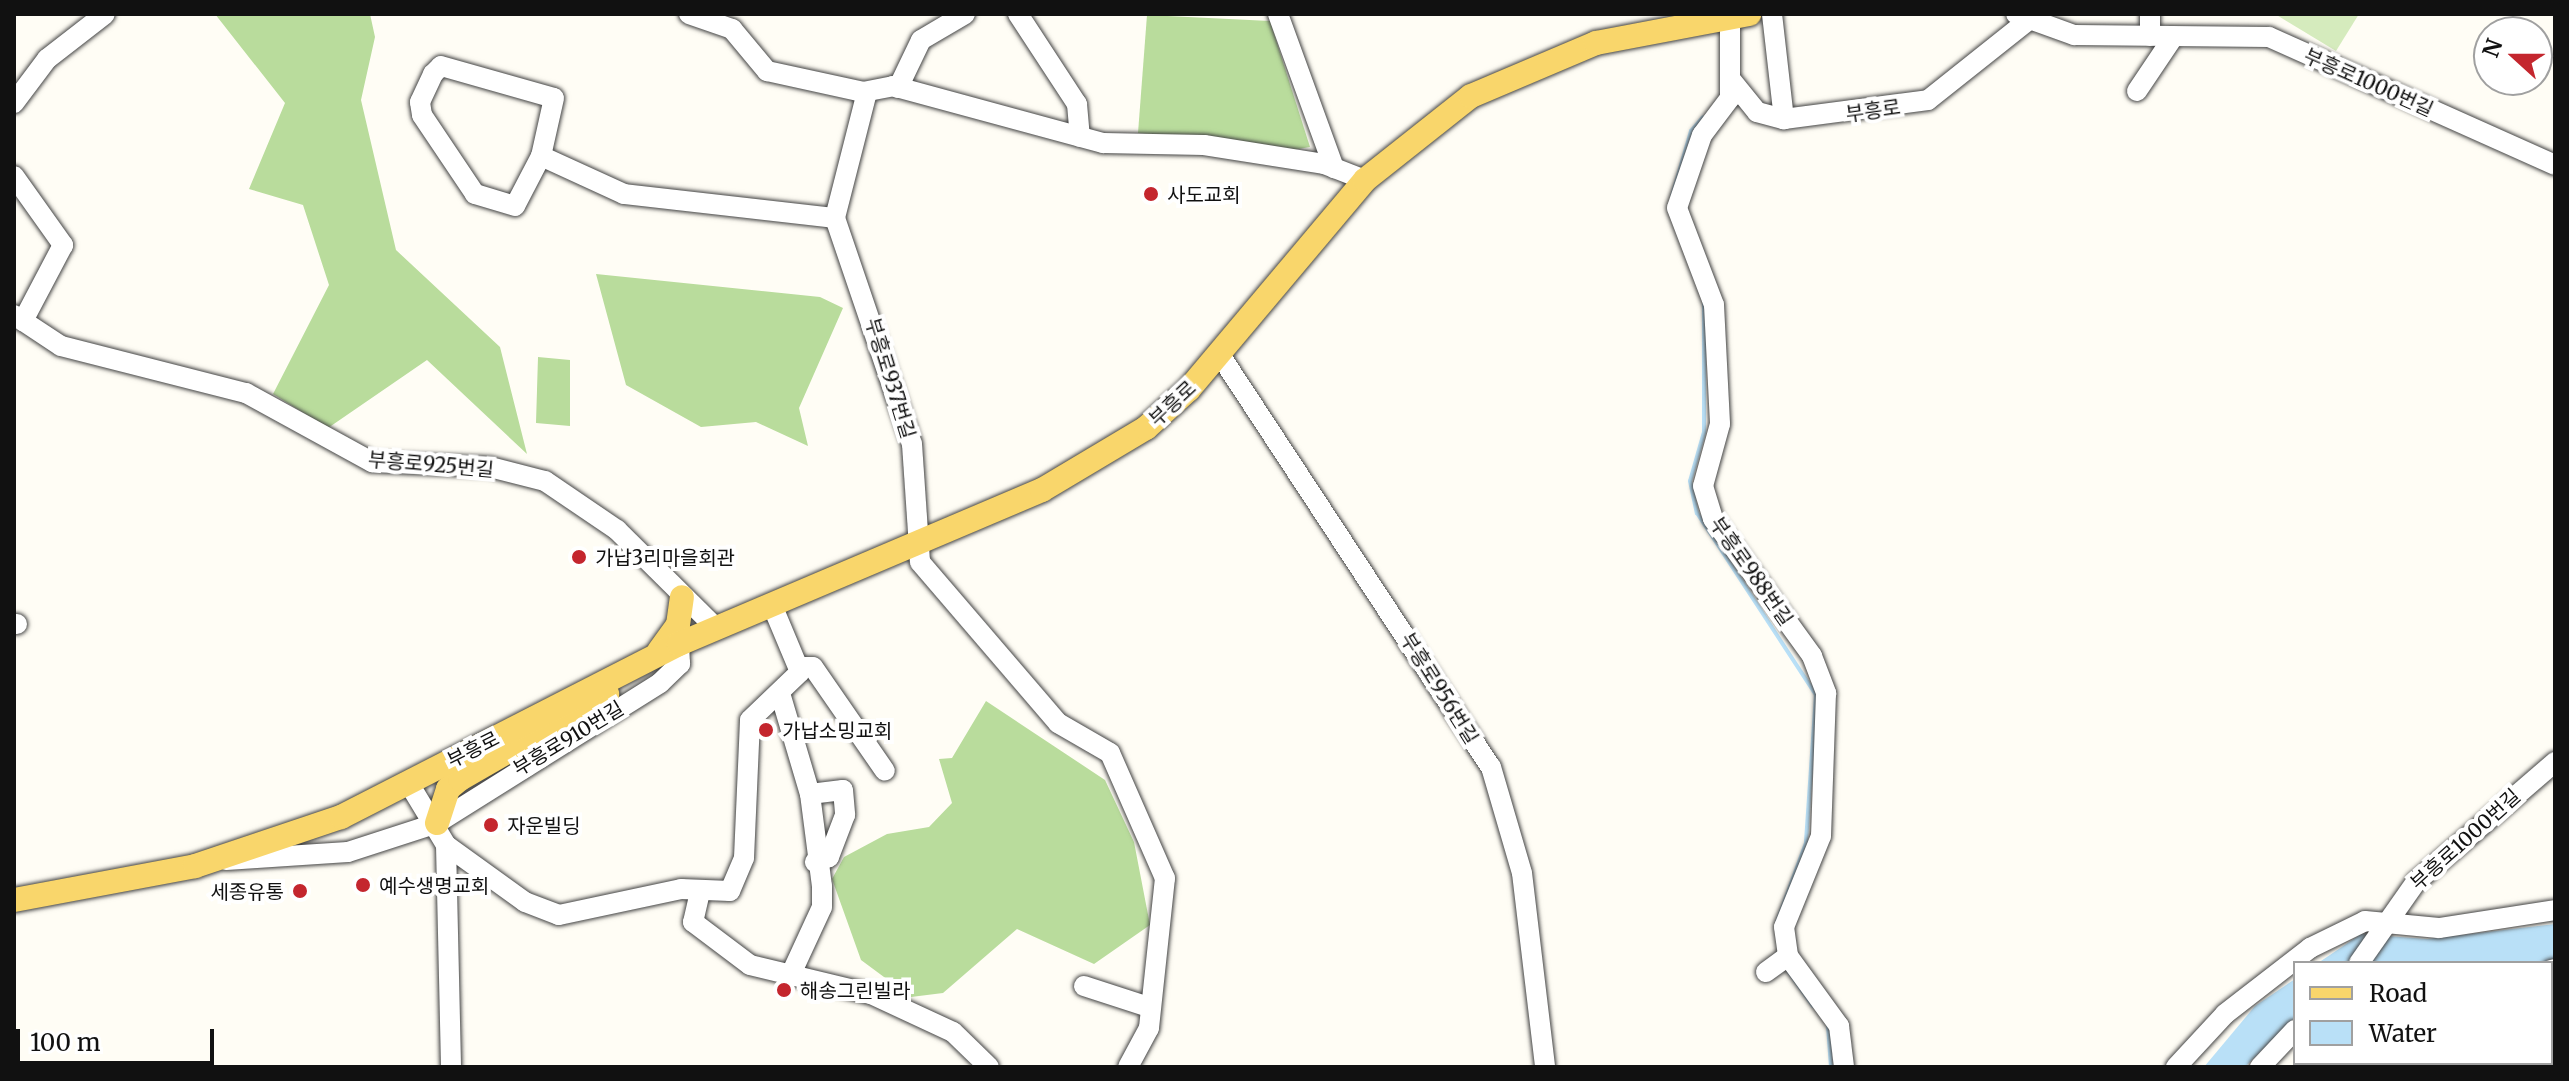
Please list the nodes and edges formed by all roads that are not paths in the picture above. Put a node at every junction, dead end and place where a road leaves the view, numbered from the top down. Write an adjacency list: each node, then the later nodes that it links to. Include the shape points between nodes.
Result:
1 (105, 14): 17 (street, via 47,59)
2 (689, 14): 16 (street, via 732,29 767,71)
3 (965, 14): 14 (street, via 921,40)
4 (1018, 14): 19 (street, via 1077,104)
5 (1278, 14): 22 (street)
6 (1772, 14): 18 (street)
7 (2150, 14): 11 (street)
8 (1740, 15): 10 (main road, 부흥로); 13 (street, 부흥로988번길)
9 (2027, 16): 11 (street, 부흥로1000번길, via 2074,35); 18 (street, 부흥로, via 1928,100)
10 (1669, 18): 24 (main road, 부흥로, via 1505,77)
11 (2150, 36): 12 (street, 부흥로1000번길)
12 (2174, 36): 15 (street); 21 (street, 부흥로1000번길, via 2269,37)
13 (1732, 81): 18 (street, via 1757,112); 47 (street, 부흥로988번길, via 1730,98 1702,135 1677,208 1714,305 1720,424 1703,486 1710,508 1812,656 1826,693 1821,836 1784,912)
14 (898, 88): 16 (street); 19 (street)
15 (2137, 91)
16 (867, 92): 25 (street)
17 (14, 103)
18 (1784, 119)
19 (1080, 137): 22 (street, via 1103,143 1204,145)
20 (541, 156): 20 (street, via 554,98 441,66 433,74 420,102 422,115 475,194 515,206); 25 (street, via 624,194)
21 (2555, 165)
22 (1334, 168): 24 (street)
23 (14, 176): 26 (street, 부흥로925번길, via 63,245)
24 (1365, 180): 27 (main road, 부흥로)
25 (835, 218): 28 (street, 부흥로937번길, via 912,444 920,522)
26 (18, 318): 29 (street, 부흥로925번길, via 61,346 174,369 246,393 372,462 490,467 545,481 617,530)
27 (1220, 355): 28 (main road, 부흥로, via 1146,428 1085,466); 59 (street, 부흥로956번길, via 1491,767 1522,873)
28 (914, 544): 30 (main road, 부흥로); 54 (street, via 920,562 1032,696 1058,723 1099,741 1165,878)
29 (682, 597): 31 (street, 부흥로925번길); 33 (main road, via 678,625)
30 (772, 605): 31 (main road, 부흥로); 34 (street)
31 (716, 628): 32 (main road, 부흥로)
32 (679, 644): 33 (main road, 부흥로); 40 (street, 부흥로910번길, via 680,664 660,683)
33 (648, 662): 38 (main road, 부흥로); 40 (main road, via 582,713 448,789)
34 (801, 667): 35 (street); 37 (street, via 813,667 868,737)
35 (780, 693): 39 (street); 43 (street, via 754,710 748,730 739,878 725,894)
36 (2555, 762): 46 (street, 부흥로1000번길, via 2416,882)
37 (885, 771)
38 (408, 782): 40 (street); 41 (main road, 부흥로, via 341,817)
39 (810, 794): 42 (street); 42 (street, via 843,790 845,815 829,857)
40 (442, 834): 41 (street, 부흥로910번길, via 348,852); 43 (street, via 525,902 559,915 681,889); 56 (street)
41 (218, 860): 44 (main road, 부흥로)
42 (815, 862): 52 (street, via 822,907)
43 (700, 892): 52 (street, via 693,922 750,965)
44 (14, 900)
45 (2555, 910): 46 (street, via 2439,928)
46 (2381, 923): 48 (street, via 2365,921); 50 (street, 부흥로1000번길)
47 (1788, 956): 51 (street); 60 (street, via 1825,998 1845,1046)
48 (2293, 961)
49 (2293, 961): 61 (street, via 2225,1014)
50 (2360, 961)
51 (1766, 972)
52 (791, 974): 57 (street, via 953,1032)
53 (1084, 986): 54 (street)
54 (1149, 1007): 58 (street, via 1149,1028)
55 (2293, 1032): 62 (street)
56 (451, 1067)
57 (989, 1067)
58 (1128, 1067)
59 (1545, 1067)
60 (1844, 1067)
61 (2176, 1067)
62 (2260, 1067)

